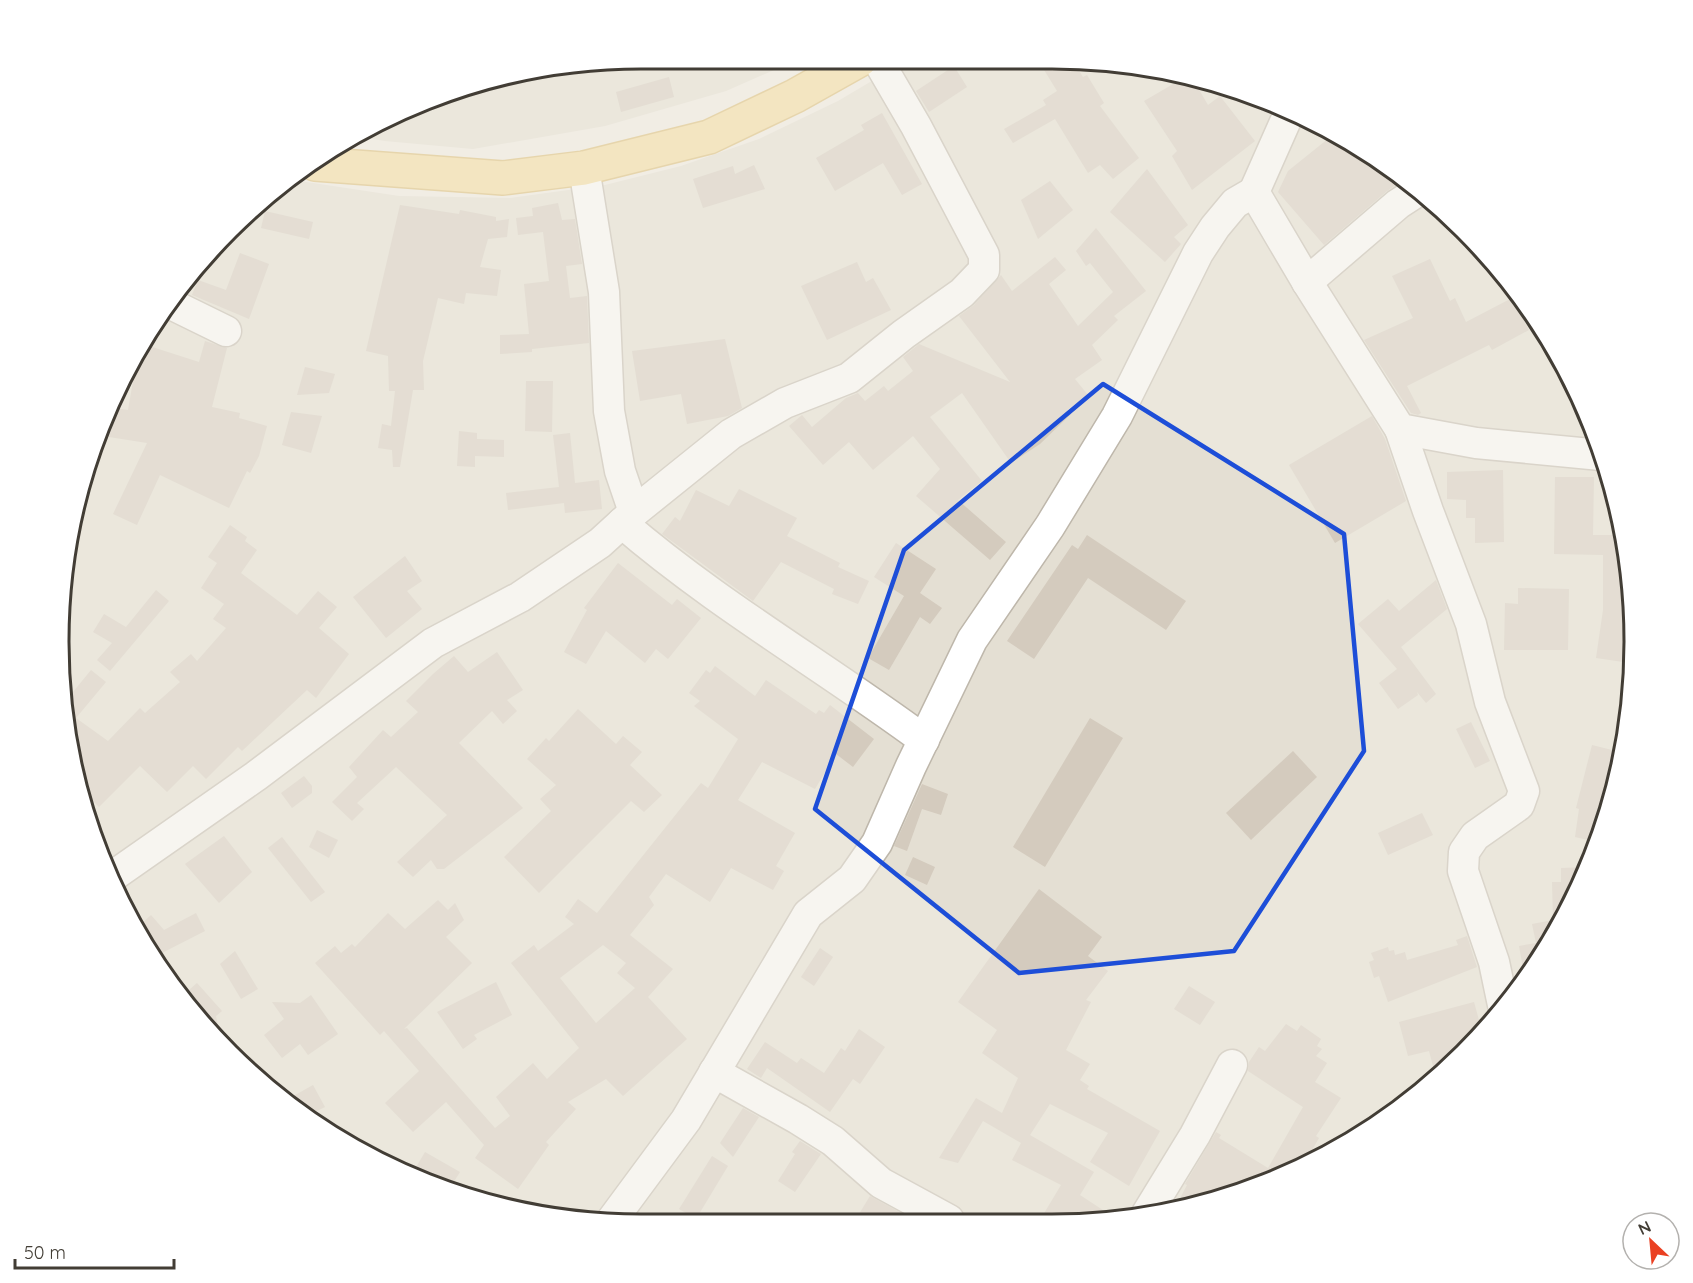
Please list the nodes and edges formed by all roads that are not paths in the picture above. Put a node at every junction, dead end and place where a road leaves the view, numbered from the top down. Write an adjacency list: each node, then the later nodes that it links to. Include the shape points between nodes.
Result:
1 (843, 69): 5 (main road, via 709,137)
2 (883, 69): 13 (street, via 984,255 984,270 962,293 849,378 785,403 731,434)
3 (1286, 120): 6 (street)
4 (324, 165): 5 (main road, via 503,178)
5 (584, 168): 13 (street, via 604,292 609,411)
6 (1254, 192): 8 (street); 14 (street, via 1235,203 1198,253 1117,416 1050,526 972,640)
7 (1411, 196): 8 (street)
8 (1307, 282): 11 (street)
9 (177, 307): 10 (street)
10 (226, 331)
11 (1400, 429): 12 (street, via 1476,443); 16 (street, via 1471,624 1490,702 1524,791 1519,805 1475,836 1464,852 1463,871 1494,962)
12 (1593, 454)
13 (628, 517): 14 (street, via 666,561); 15 (street, via 600,543 520,597 433,643 256,776)
14 (924, 740): 18 (street, via 877,843 852,879 808,914)
15 (115, 865)
16 (1501, 996)
17 (1232, 1065): 19 (street)
18 (714, 1072): 20 (street, via 686,1120); 21 (street, via 833,1141 882,1183)
19 (1152, 1205)
20 (620, 1213)
21 (938, 1214)

